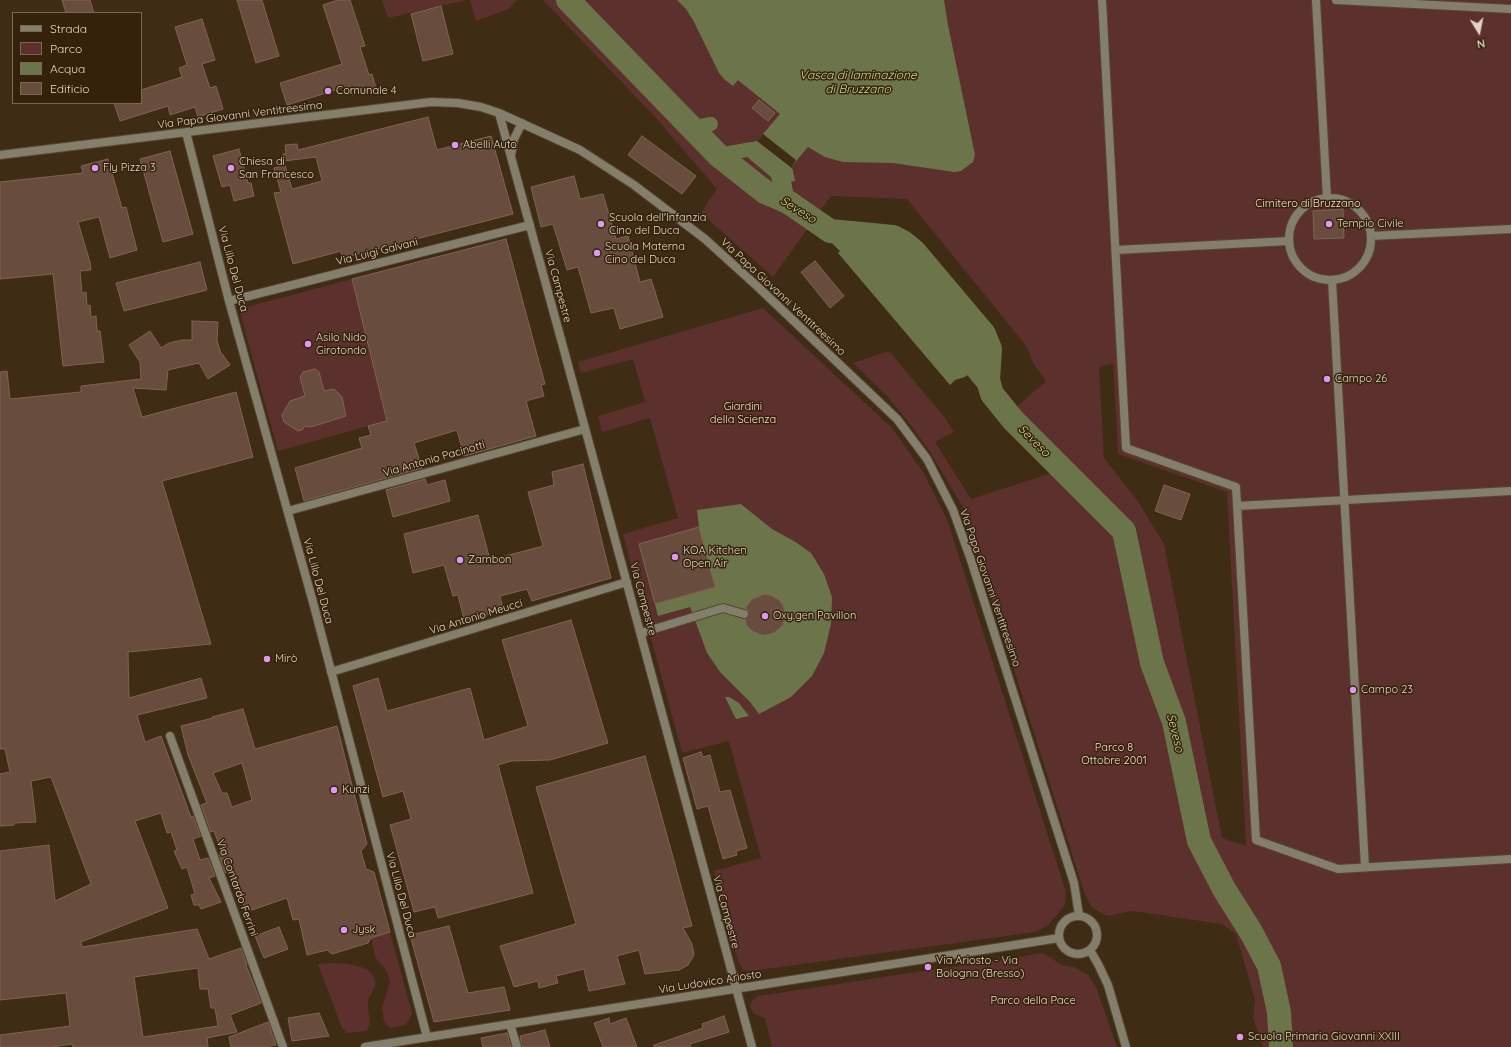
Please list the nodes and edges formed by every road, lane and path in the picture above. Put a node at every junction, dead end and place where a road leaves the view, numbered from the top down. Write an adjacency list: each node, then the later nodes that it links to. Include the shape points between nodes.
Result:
1 (1102, 0): 15 (street)
2 (1316, 0): 10 (street)
3 (1336, 0): 4 (street)
4 (1511, 9)
5 (499, 113): 6 (street, Via Papa Giovanni Ventitreesimo); 7 (street, Via Papa Giovanni Ventitreesimo, via 458,103 431,102); 9 (street, Via Campestre)
6 (522, 123): 9 (street, Via Campestre, via 514,139); 30 (street, Via Papa Giovanni Ventitreesimo, via 580,150 634,185 705,239 896,418 927,459 953,510 971,560 1074,883)
7 (186, 132): 8 (street, Via Papa Giovanni Ventitreesimo); 17 (street, Via Lillo Del Duca)
8 (0, 155)
9 (511, 157): 11 (street, Via Campestre)
10 (1327, 198): 13 (street, via 1345,201 1357,208 1370,227); 14 (street, via 1302,208 1292,223)
11 (530, 225): 17 (street, Via Luigi Galvani); 18 (street, Via Campestre)
12 (1511, 229): 13 (street)
13 (1371, 236): 16 (street, via 1363,263 1357,270 1350,275)
14 (1289, 241): 15 (street); 16 (street, via 1294,258 1306,272)
15 (1116, 250): 21 (street, via 1126,448 1236,487)
16 (1332, 280): 20 (street)
17 (230, 301): 22 (street, Via Lillo Del Duca)
18 (585, 429): 22 (street, Via Antonio Pacinotti); 23 (street, Via Campestre)
19 (1511, 491): 20 (street)
20 (1344, 500): 21 (street); 29 (street)
21 (1238, 506): 29 (street, via 1256,840 1338,868)
22 (288, 512): 26 (street, Via Lillo Del Duca)
23 (627, 582): 25 (street, Via Campestre); 26 (street, Via Antonio Meucci)
24 (744, 614): 25 (street, via 723,608)
25 (641, 633): 33 (street, Via Campestre)
26 (331, 672): 35 (street, Via Lillo Del Duca)
27 (170, 736): 37 (street, Via Contardo Ferrini)
28 (1511, 859): 29 (street)
29 (1365, 867)
30 (1079, 915): 31 (street, via 1067,918 1062,924); 32 (street, via 1091,919 1096,926 1097,942)
31 (1059, 938): 32 (street, via 1063,947 1070,952 1077,954); 33 (street, Via Ludovico Ariosto)
32 (1090, 950): 41 (street, via 1108,985)
33 (736, 989): 34 (street, Via Ludovico Ariosto); 40 (street, Via Campestre)
34 (510, 1024): 35 (street, Via Ludovico Ariosto); 39 (street)
35 (427, 1037): 36 (street, Via Ludovico Ariosto)
36 (404, 1044): 38 (street, Via Ludovico Ariosto)
37 (284, 1047)
38 (365, 1047)
39 (517, 1047)
40 (752, 1047)
41 (1126, 1047)

